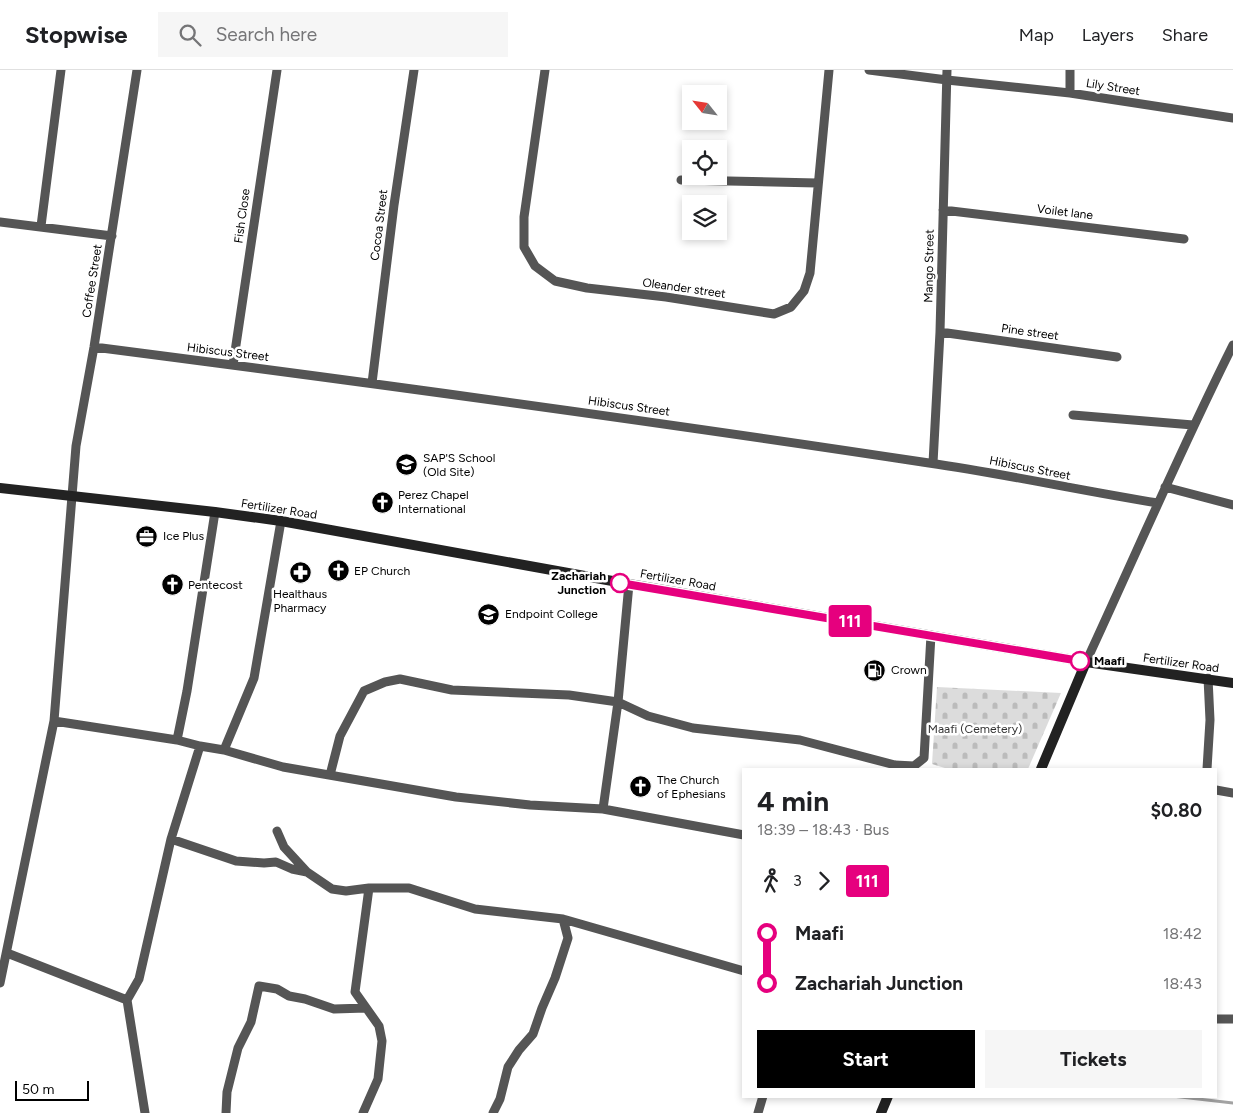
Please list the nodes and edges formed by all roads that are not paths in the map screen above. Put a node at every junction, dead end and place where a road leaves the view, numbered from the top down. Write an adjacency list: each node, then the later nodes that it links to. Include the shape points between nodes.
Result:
1 (61, 70): 17 (street)
2 (137, 70): 18 (street, Coffee Street)
3 (277, 70): 24 (street, Fish Close)
4 (414, 70): 25 (street, Cocoa Street)
5 (544, 70): 14 (street, Oleander street, via 524,217 524,247 535,266 555,280 587,288 774,314 791,307 804,291 810,273)
6 (829, 70): 14 (street, Oleander street)
7 (869, 70): 10 (street, Lily Street)
8 (948, 70): 10 (street, Mango Street)
9 (1070, 70): 11 (street)
10 (947, 80): 11 (street, Lily Street); 15 (street, Mango Street)
11 (1070, 93): 12 (street, Lily Street)
12 (1233, 118)
13 (681, 180): 14 (street)
14 (817, 183)
15 (943, 210): 19 (street, Voilet lane); 20 (street, Mango Street)
16 (0, 222): 17 (street)
17 (41, 226): 18 (street)
18 (112, 236): 22 (street, Coffee Street)
19 (1184, 239)
20 (940, 332): 23 (street, Pine street); 28 (street, Mango Street)
21 (1233, 345): 27 (street)
22 (94, 347): 24 (street, Hibiscus Street); 31 (street, Coffee Street, via 76,446)
23 (1117, 357)
24 (233, 365): 25 (street, Hibiscus Street)
25 (372, 383): 28 (street, Hibiscus Street)
26 (1073, 415): 27 (street)
27 (1193, 425): 29 (street)
28 (933, 463): 32 (street, Hibiscus Street)
29 (1165, 487): 32 (street); 33 (street)
30 (0, 488): 31 (street, Fertilizer Road)
31 (71, 496): 34 (street, Fertilizer Road); 42 (street, Coffee Street)
32 (1158, 503): 38 (street)
33 (1233, 505)
34 (215, 512): 35 (street, Fertilizer Road); 43 (street)
35 (281, 522): 36 (street, Fertilizer Road); 45 (street, via 254,678)
36 (629, 584): 37 (street, Fertilizer Road); 41 (street)
37 (931, 635): 38 (street, Fertilizer Road); 46 (street, via 924,758 914,766)
38 (1086, 662): 39 (street, Fertilizer Road); 47 (street)
39 (1208, 678): 40 (street, Fertilizer Road); 48 (street)
40 (1233, 683)
41 (618, 702): 46 (street, via 648,716 694,728 800,740); 49 (street, via 569,695 452,690 400,679 385,682 364,691 340,736); 52 (street)
42 (54, 720): 43 (street); 59 (street, Coffee Street)
43 (177, 740): 44 (street)
44 (200, 746): 45 (street); 55 (street)
45 (224, 750): 49 (street, via 283,767)
46 (895, 767)
47 (1041, 768)
48 (1207, 768)
49 (330, 775): 52 (street, via 456,797)
50 (1217, 790): 51 (street)
51 (1233, 793)
52 (603, 809): 54 (street)
53 (277, 831): 56 (street, via 284,847)
54 (742, 835)
55 (171, 839): 56 (street, via 236,861 276,862); 62 (street, via 139,979)
56 (307, 872): 57 (street, via 332,889)
57 (369, 888): 58 (street, via 409,888 475,909); 63 (street, via 354,992)
58 (563, 918): 60 (street); 71 (street, via 568,938 555,978 534,1034 508,1067)
59 (7, 953): 61 (street, Coffee Street); 62 (street)
60 (742, 970)
61 (0, 983)
62 (127, 1000): 68 (street)
63 (366, 1008): 69 (street, via 334,1009 259,986 251,1022 238,1048 227,1092); 70 (street, via 380,1026 382,1041 378,1079)
64 (1217, 1019): 65 (street)
65 (1233, 1019)
66 (762, 1098): 72 (street)
67 (887, 1098): 73 (street)
68 (145, 1113)
69 (226, 1113)
70 (363, 1113)
71 (493, 1113)
72 (758, 1113)
73 (881, 1113)

